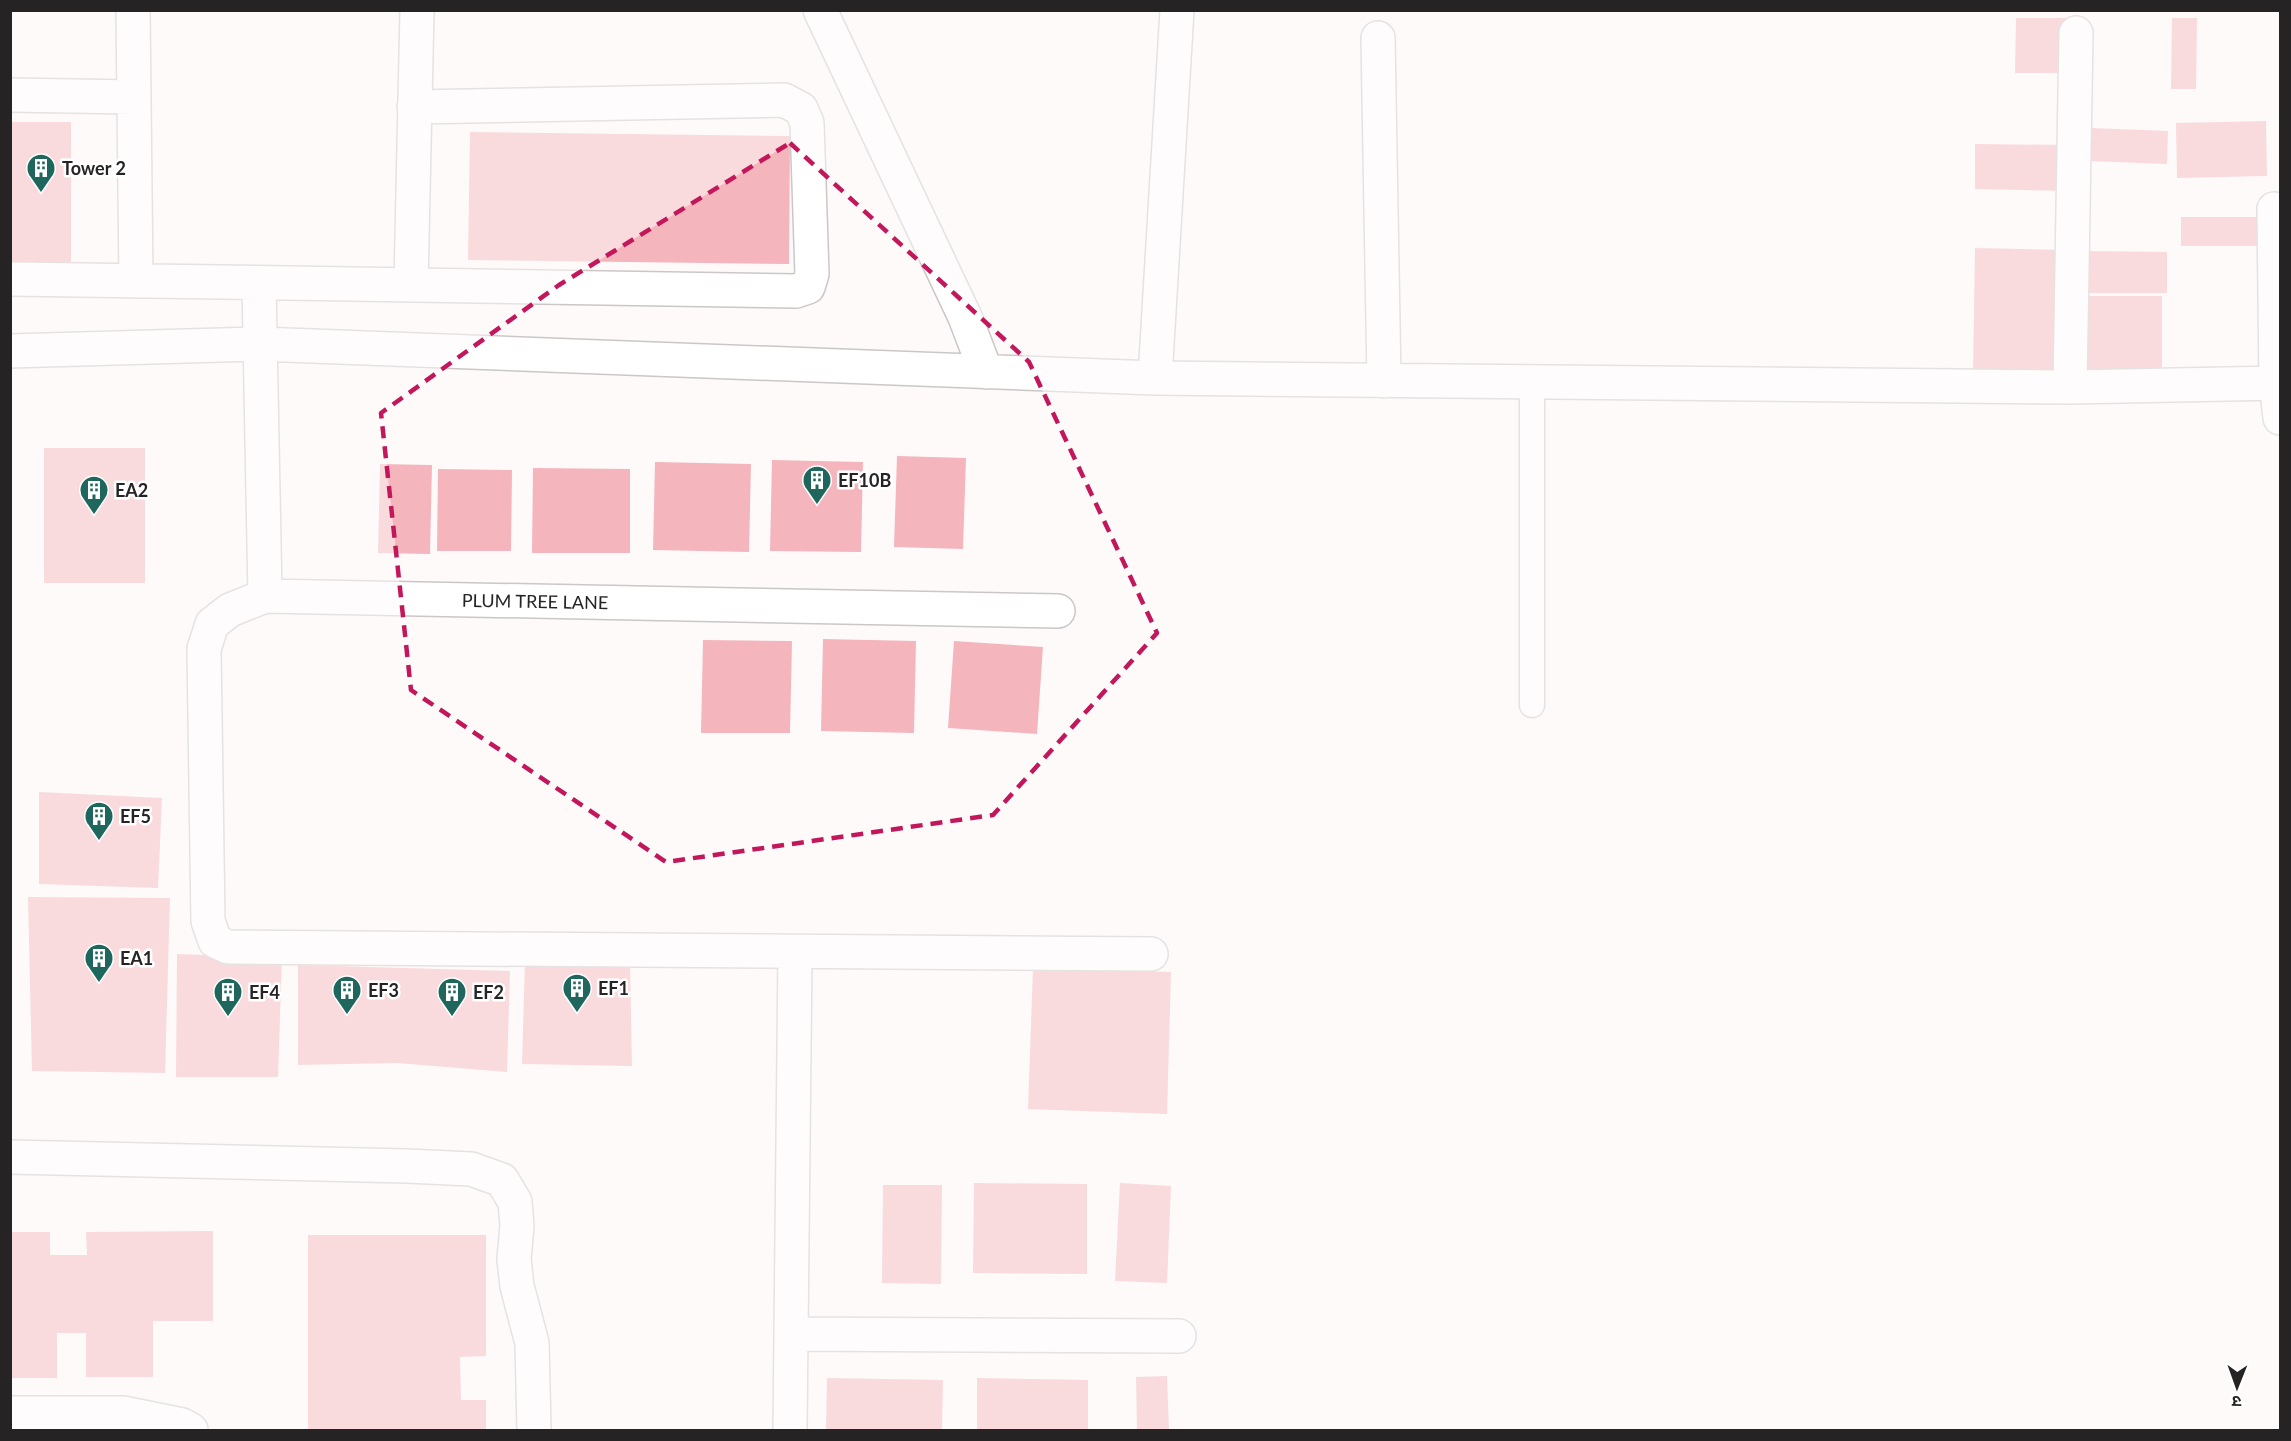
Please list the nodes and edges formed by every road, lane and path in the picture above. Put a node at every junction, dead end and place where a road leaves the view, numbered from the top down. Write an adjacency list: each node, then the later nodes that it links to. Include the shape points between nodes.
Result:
1 (133, 10): 8 (street)
2 (417, 10): 9 (street)
3 (820, 10): 17 (street, via 966,317)
4 (1177, 10): 18 (street)
5 (2076, 33): 22 (street)
6 (1378, 38): 19 (street)
7 (10, 94): 8 (street)
8 (134, 97): 12 (street)
9 (414, 107): 13 (street); 13 (street, via 784,100 801,109 807,123 812,274 808,287 796,291)
10 (2274, 209): 21 (street)
11 (10, 279): 12 (street)
12 (136, 281): 14 (street)
13 (411, 283): 14 (street)
14 (259, 284): 15 (street)
15 (260, 344): 16 (street); 17 (street); 24 (street)
16 (10, 351)
17 (986, 372): 18 (street)
18 (1155, 378): 19 (street)
19 (1384, 381): 20 (street)
20 (1532, 382): 22 (street); 26 (lane)
21 (2278, 383): 22 (street); 23 (street)
22 (2070, 387)
23 (2280, 418)
24 (265, 596): 25 (street, PLUM TREE LANE); 27 (street, via 230,610 212,624 204,649 208,921 215,941 228,947)
25 (1058, 611)
26 (1532, 705)
27 (795, 952): 28 (street); 30 (street)
28 (1151, 954)
29 (10, 1157): 34 (street, via 407,1166 471,1169 502,1179 516,1202 514,1259 532,1343)
30 (792, 1334): 31 (street); 35 (street)
31 (1179, 1336)
32 (10, 1413): 33 (street, via 123,1413 182,1425)
33 (190, 1431)
34 (534, 1431)
35 (790, 1431)

